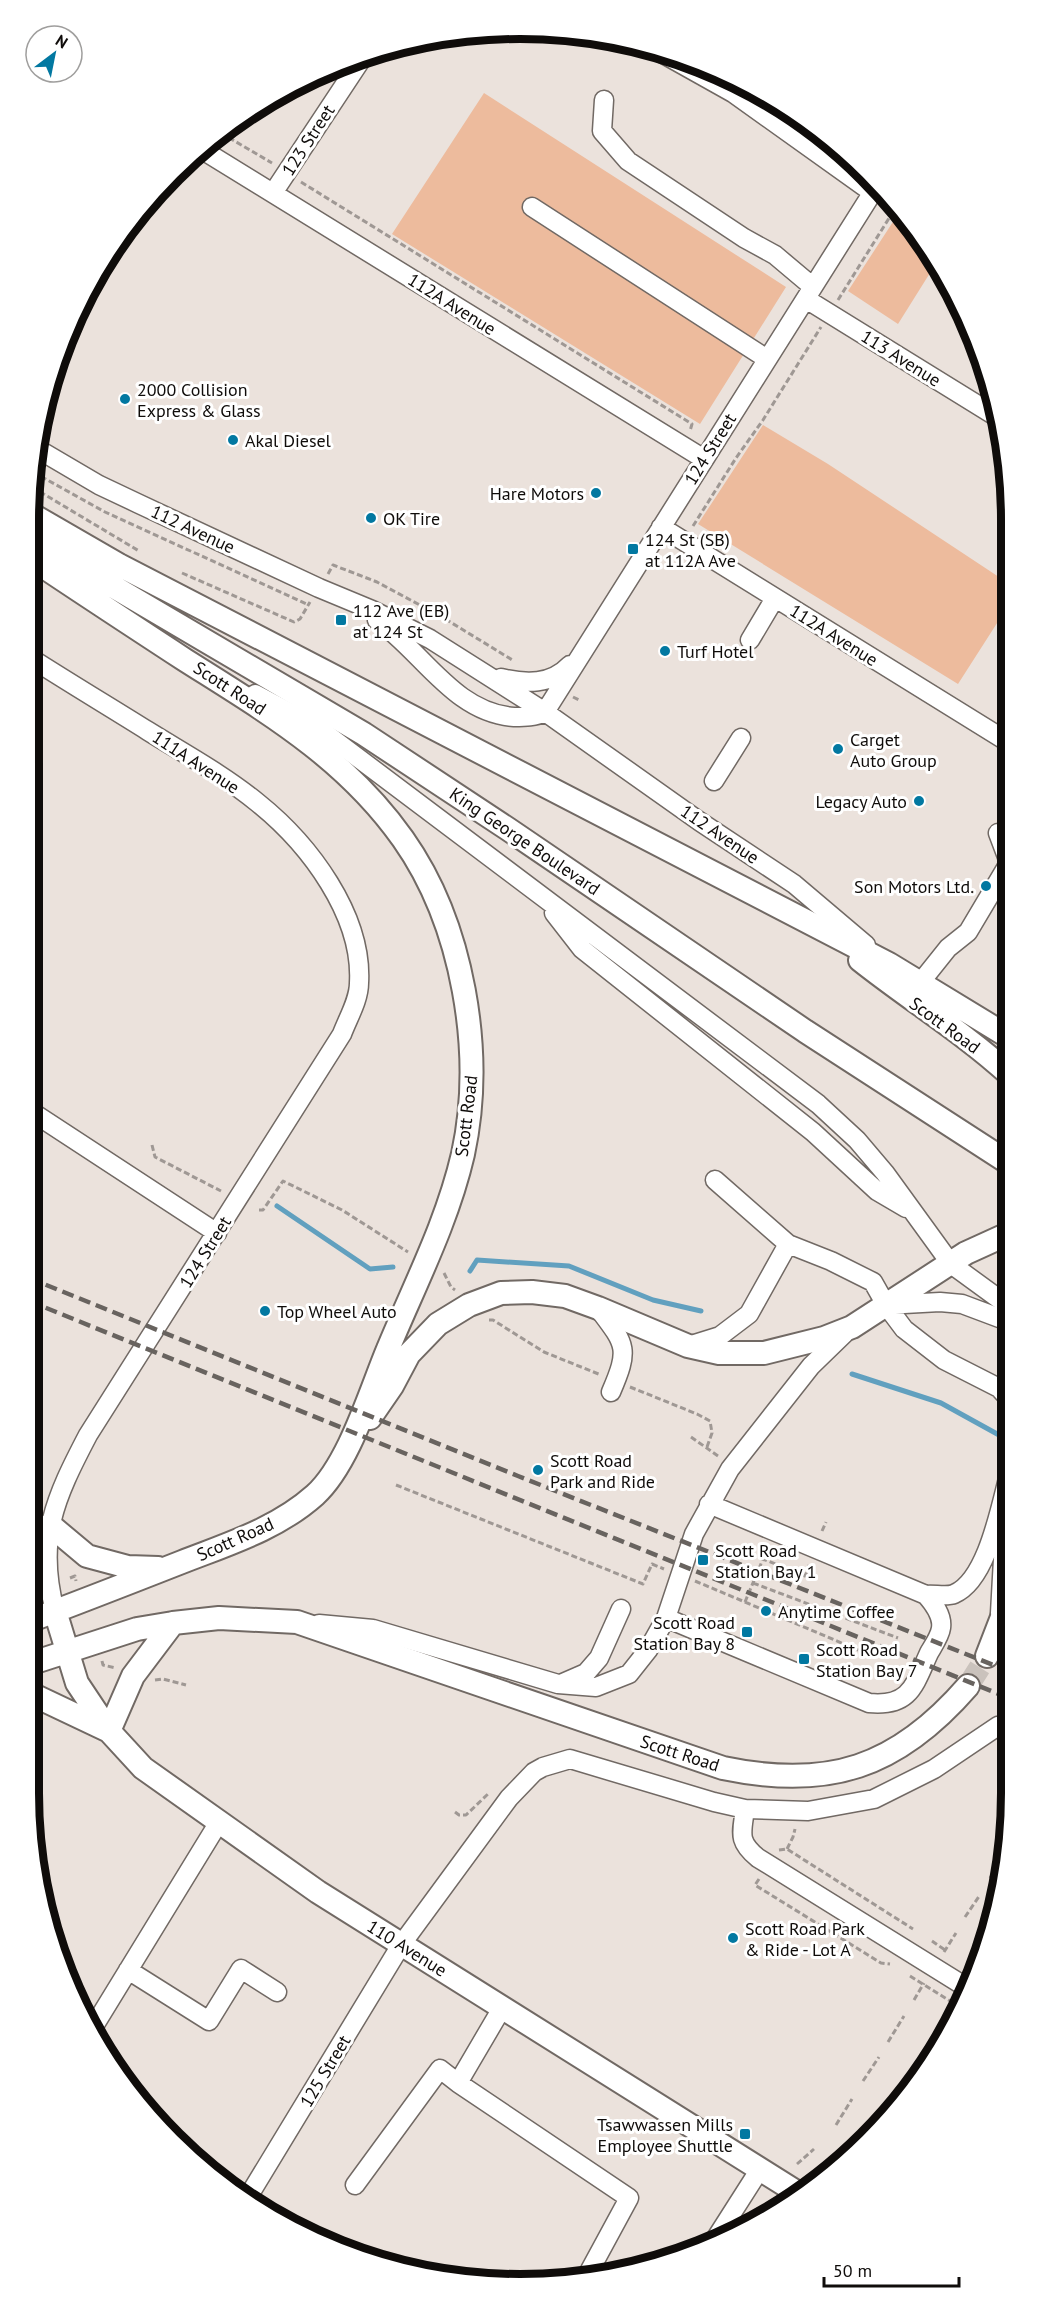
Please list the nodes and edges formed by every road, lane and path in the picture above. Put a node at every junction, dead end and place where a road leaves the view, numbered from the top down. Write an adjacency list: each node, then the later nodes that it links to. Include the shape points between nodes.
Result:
1 (355, 69): 9 (street, 123 Street)
2 (743, 94): 7 (street)
3 (604, 100): 13 (street, 113 Avenue, via 602,131 628,161 775,255)
4 (229, 137): 6 (path)
5 (208, 154): 9 (street, 112A Avenue)
6 (276, 165)
7 (856, 176)
8 (295, 178): 18 (path, via 692,424)
9 (273, 193): 20 (street, 112A Avenue)
10 (873, 193): 13 (street, 124 Street)
11 (532, 207): 16 (street)
12 (891, 214): 14 (path)
13 (809, 293): 16 (street, 124 Street); 17 (street, 113 Avenue)
14 (835, 306)
15 (823, 323): 25 (path)
16 (767, 359): 20 (street, 124 Street)
17 (989, 411)
18 (687, 435)
19 (44, 453): 32 (street, 112 Avenue, via 136,503)
20 (704, 459): 24 (street, 124 Street)
21 (41, 477): 29 (path, via 105,512 309,604 294,622)
22 (40, 492): 27 (path)
23 (39, 519): 48 (main road, via 119,565)
24 (661, 527): 31 (street, 112A Avenue); 35 (street, 124 Street)
25 (690, 531)
26 (39, 543): 55 (main road, King George Boulevard, via 364,734)
27 (148, 556)
28 (39, 564): 34 (main road, Scott Road)
29 (179, 572)
30 (328, 573): 37 (path, via 333,565 377,582)
31 (776, 598): 33 (street); 41 (street, 112A Avenue)
32 (354, 603): 38 (street, 112 Avenue, via 410,627); 39 (street, 112 Avenue, via 394,633 473,705 508,716)
33 (750, 640)
34 (158, 642): 46 (street, via 317,727); 78 (main road, Scott Road, via 274,717 361,787 404,841 441,908 461,971 473,1072 463,1152 427,1263)
35 (580, 654): 38 (street, via 561,673 535,682 517,682); 39 (street, 124 Street)
36 (39, 664): 47 (street, 111A Avenue, via 258,803 287,830)
37 (522, 666)
38 (485, 673): 39 (street, 112 Avenue)
39 (545, 712): 49 (street, 112 Avenue, via 794,884)
40 (741, 738): 42 (street)
41 (1001, 738)
42 (714, 781)
43 (998, 833): 44 (street)
44 (1001, 841)
45 (1001, 876): 50 (street, via 968,932 948,948)
46 (538, 892): 59 (street, via 582,949 813,1132 877,1191); 59 (street, via 818,1104 857,1140)
47 (337, 896): 60 (street, 124 Street, via 355,936 359,961 359,985 352,1010 342,1034)
48 (825, 932): 49 (main road); 52 (main road, Scott Road)
49 (889, 964): 50 (main road)
50 (920, 983): 51 (main road)
51 (1001, 1032)
52 (1001, 1067)
53 (39, 1117): 60 (street)
54 (152, 1145): 57 (path, via 155,1156)
55 (1001, 1157)
56 (715, 1180): 62 (street)
57 (221, 1191)
58 (259, 1210): 63 (path, via 263,1210 283,1181 342,1210)
59 (911, 1211): 64 (street)
60 (216, 1233): 84 (street, 124 Street, via 88,1435 62,1488)
61 (1001, 1237): 64 (main road)
62 (788, 1244): 68 (street, via 873,1282); 73 (street, via 749,1314 720,1336)
63 (410, 1253)
64 (951, 1263): 67 (street); 68 (main road)
65 (443, 1272): 66 (path)
66 (458, 1292)
67 (1001, 1300)
68 (886, 1305): 70 (street, via 962,1304); 72 (main road); 75 (street, via 902,1326 944,1360)
69 (598, 1308): 73 (main road); 74 (street, via 619,1334 624,1349); 78 (main road, via 565,1296 532,1292 501,1293 469,1305 438,1324 409,1354)
70 (1001, 1319)
71 (484, 1320): 74 (path, via 493,1320 544,1352)
72 (852, 1327): 73 (main road, via 764,1353 719,1353); 82 (street, via 810,1366 730,1469)
73 (688, 1346)
74 (615, 1385): 77 (path, via 710,1421 712,1432)
75 (1001, 1390)
76 (691, 1437): 77 (path)
77 (706, 1447): 79 (path)
78 (344, 1457): 88 (main road, Scott Road, via 315,1495 290,1514 251,1535)
79 (722, 1459)
80 (396, 1485): 89 (path, via 643,1584 652,1563)
81 (1001, 1503): 94 (street, via 986,1557 975,1576 954,1594)
82 (709, 1504): 89 (street); 94 (street)
83 (826, 1522): 85 (path)
84 (50, 1526): 86 (main road); 88 (main road, via 87,1556 128,1567); 97 (street, 124 Street, via 48,1582)
85 (822, 1532)
86 (39, 1543)
87 (811, 1560): 92 (path, via 805,1576 763,1559)
88 (166, 1569): 97 (main road, Scott Road)
89 (681, 1575): 95 (path); 99 (street)
90 (70, 1578): 91 (path, via 75,1576)
91 (76, 1581)
92 (753, 1583): 95 (path); 103 (path)
93 (1001, 1590): 102 (street)
94 (926, 1595): 99 (street, via 937,1608 941,1627 914,1688 904,1698 886,1705 869,1703)
95 (746, 1600): 106 (path)
96 (621, 1609): 112 (street, via 600,1658 586,1673)
97 (55, 1611): 98 (main road, Scott Road); 104 (main road, 110 Avenue)
98 (39, 1617)
99 (666, 1617): 112 (street, via 629,1674 596,1687)
100 (297, 1622): 101 (main road, Scott Road, via 219,1618); 112 (street, via 373,1629); 114 (main road, Scott Road, via 647,1743 723,1768 759,1775 819,1776 883,1756 928,1728)
101 (173, 1623): 104 (main road, Scott Road, via 137,1629); 116 (main road, via 133,1676)
102 (998, 1636)
103 (898, 1638)
104 (67, 1651): 107 (main road, Scott Road); 116 (main road, 110 Avenue, via 77,1683)
105 (100, 1656): 109 (path)
106 (878, 1658)
107 (39, 1660)
108 (97, 1664): 109 (path)
109 (103, 1665): 110 (path)
110 (122, 1670)
111 (153, 1680): 113 (path)
112 (558, 1684)
113 (186, 1685)
114 (968, 1686)
115 (39, 1698): 116 (main road)
116 (109, 1731): 121 (main road, 110 Avenue, via 143,1768)
117 (1001, 1732): 119 (street, 125 Street, via 874,1799 808,1811)
118 (492, 1790): 120 (path, via 466,1815)
119 (746, 1809): 133 (street, 125 Street, via 570,1759 543,1767 509,1798); 140 (street, via 742,1833 746,1848 758,1858)
120 (455, 1812)
121 (219, 1822): 133 (main road, 110 Avenue); 137 (street)
122 (786, 1826): 123 (path, via 795,1826 794,1837)
123 (786, 1849): 124 (path); 130 (path)
124 (775, 1851)
125 (995, 1871): 127 (path)
126 (760, 1878): 136 (path, via 755,1885 881,1963)
127 (990, 1878)
128 (980, 1895): 129 (path)
129 (965, 1917)
130 (913, 1929)
131 (956, 1933): 134 (path)
132 (932, 1941): 134 (path)
133 (402, 1946): 145 (main road, 110 Avenue); 159 (street, 125 Street)
134 (945, 1950): 135 (path)
135 (941, 1957)
136 (890, 1964)
137 (128, 1970): 142 (street, via 209,2021 241,1969); 147 (street)
138 (910, 1976): 141 (path)
139 (927, 1979): 141 (path)
140 (961, 1984)
141 (924, 1985): 143 (path); 144 (path)
142 (278, 1992)
143 (914, 2000)
144 (953, 2003)
145 (502, 2008): 151 (street); 156 (main road, 110 Avenue)
146 (904, 2016): 148 (path)
147 (97, 2021)
148 (888, 2042)
149 (879, 2056): 150 (path)
150 (863, 2081)
151 (458, 2082): 157 (street, via 440,2068); 161 (street, via 629,2198)
152 (852, 2099): 153 (path)
153 (836, 2125)
154 (814, 2149): 155 (path)
155 (797, 2164)
156 (760, 2169): 158 (main road, 110 Avenue); 160 (street)
157 (355, 2185)
158 (792, 2189)
159 (251, 2192)
160 (722, 2229)
161 (594, 2268)

